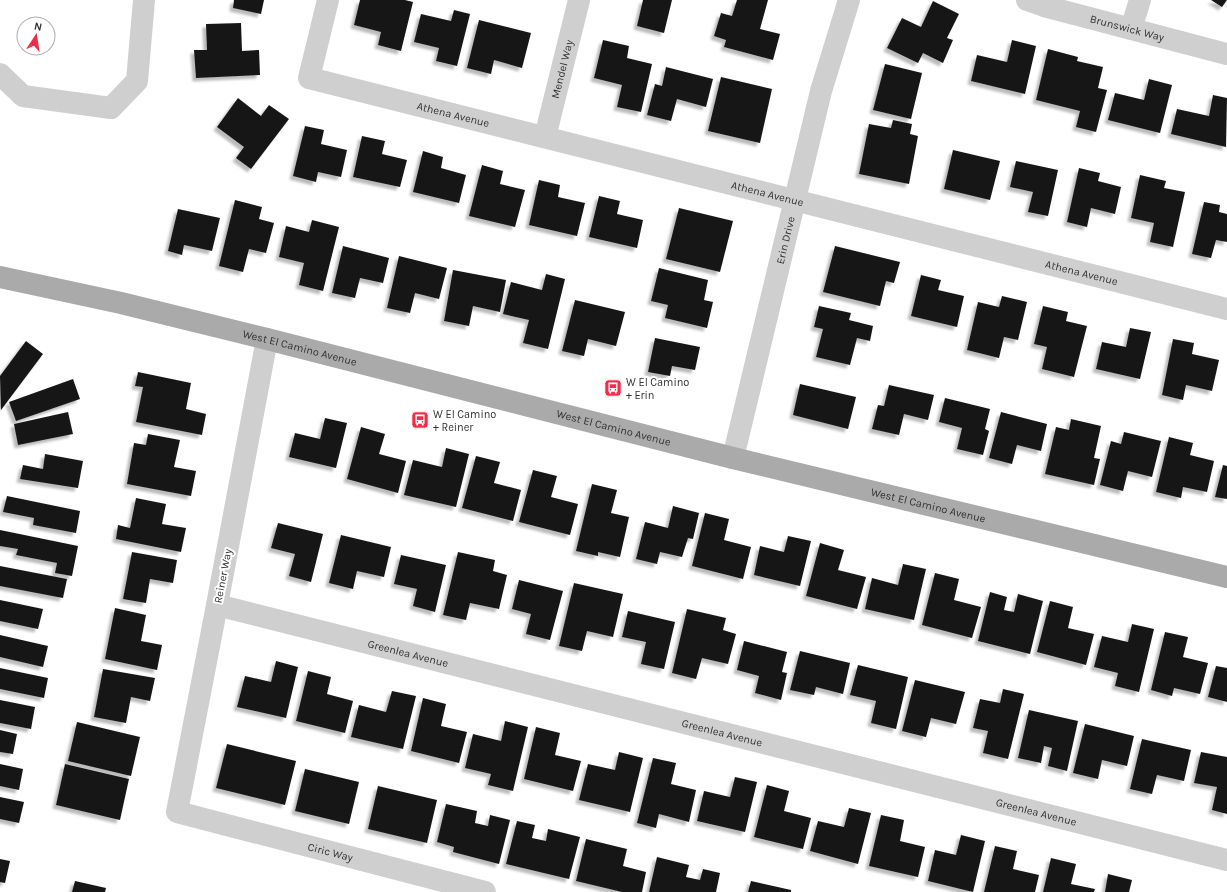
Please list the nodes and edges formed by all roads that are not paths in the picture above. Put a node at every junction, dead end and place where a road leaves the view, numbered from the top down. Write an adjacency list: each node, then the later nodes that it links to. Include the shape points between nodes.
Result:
1 (144, 0): 9 (street, via 137,81 111,108 24,96)
2 (328, 0): 10 (street, Athena Avenue, via 309,78)
3 (578, 0): 10 (street, Mendel Way)
4 (849, 0): 11 (street, Erin Drive, via 821,91)
5 (1027, 0): 7 (street, Brunswick Way)
6 (1140, 0): 7 (street)
7 (1131, 29): 8 (street, Brunswick Way)
8 (1227, 54)
9 (0, 74)
10 (544, 137): 11 (street, Athena Avenue)
11 (794, 200): 13 (street, Athena Avenue); 15 (street, Erin Drive)
12 (0, 277): 14 (main road, West El Camino Avenue, via 122,303)
13 (1227, 309)
14 (267, 339): 15 (main road, West El Camino Avenue); 17 (street, Reiner Way)
15 (733, 458): 16 (main road, West El Camino Avenue)
16 (1227, 577)
17 (218, 605): 18 (street, Reiner Way); 19 (street, Greenlea Avenue)
18 (177, 812): 20 (street, Ciric Way)
19 (1227, 860)
20 (485, 892)

